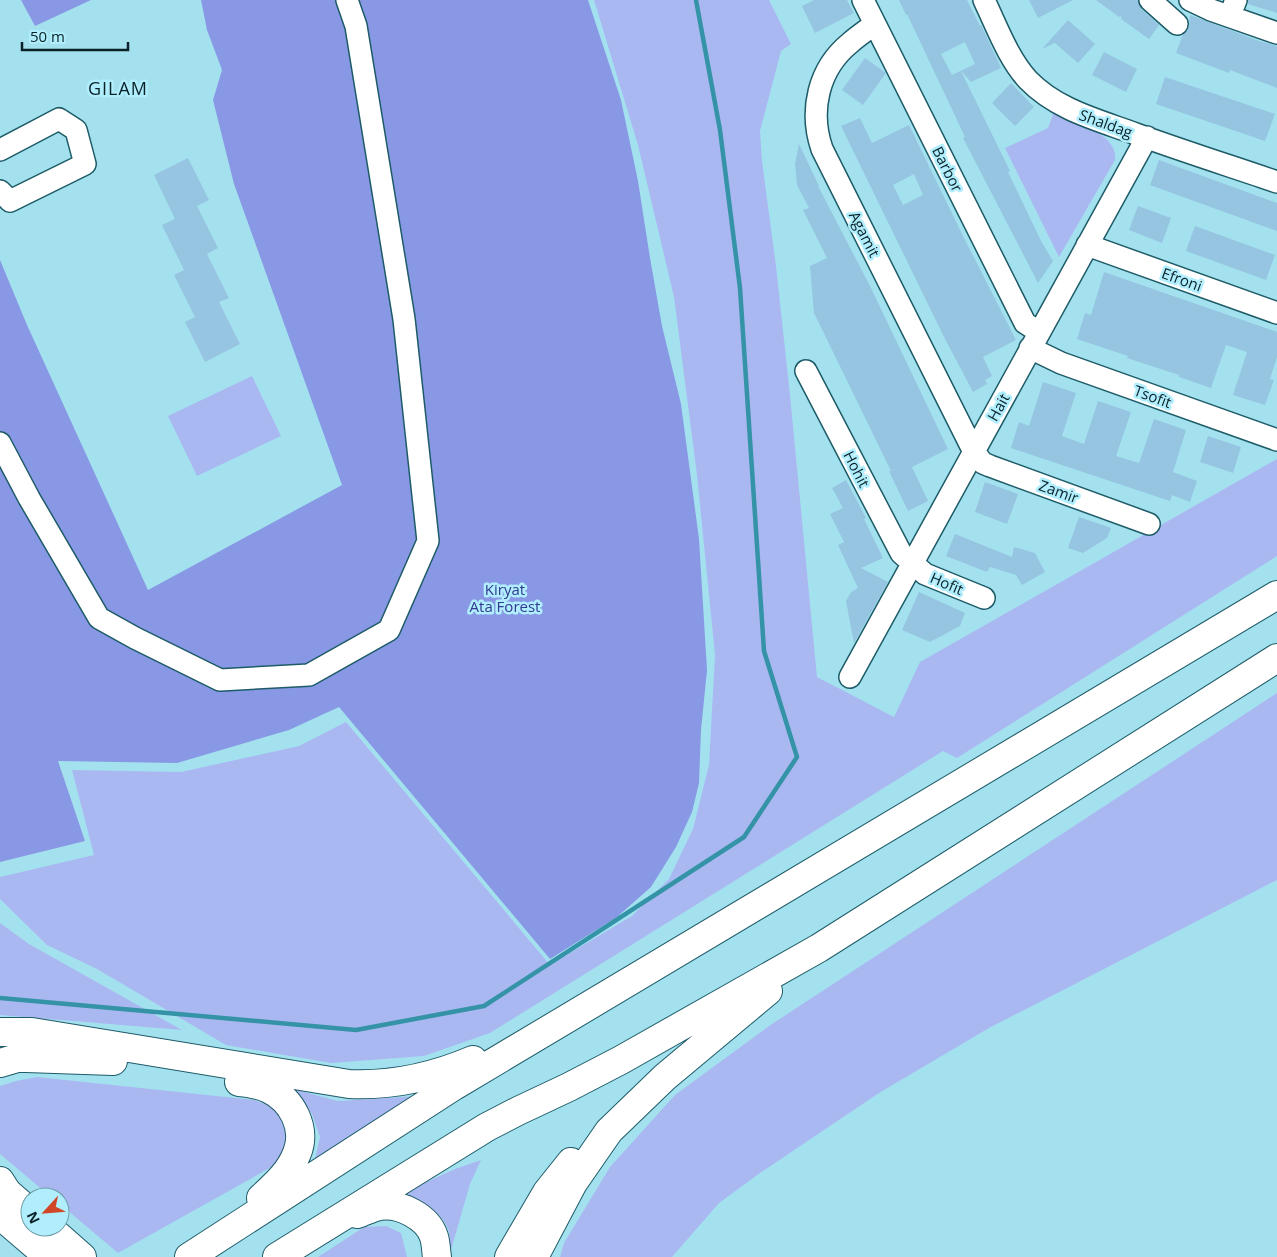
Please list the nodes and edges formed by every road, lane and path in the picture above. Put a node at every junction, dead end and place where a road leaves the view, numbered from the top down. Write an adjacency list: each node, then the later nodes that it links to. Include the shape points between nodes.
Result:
1 (347, 0): 18 (street, via 356,26 404,319 428,541 389,630 309,675 220,680 99,618)
2 (863, 0): 6 (street, Barbor)
3 (984, 0): 9 (street, Shaldag, via 1018,67 1041,91 1072,110)
4 (1150, 0): 7 (street)
5 (1190, 0): 8 (street)
6 (875, 24): 15 (street, Barbor); 19 (street, Agamit, via 849,44 828,67 817,98 817,134)
7 (1177, 24)
8 (1277, 33)
9 (1146, 137): 11 (street, Shaldag); 13 (street, Hait)
10 (0, 150): 12 (street, via 59,119 76,130 85,164 10,201)
11 (1277, 182)
12 (0, 192)
13 (1087, 245): 14 (street, Efroni); 15 (street, Hait)
14 (1277, 313)
15 (1035, 340): 17 (street, Tsofit, via 1061,362); 19 (street, Hait)
16 (806, 371): 21 (street, Hohit, via 896,546)
17 (1277, 440)
18 (0, 443)
19 (974, 452): 20 (street, Zamir, via 990,466); 21 (street, Hait)
20 (1150, 524)
21 (912, 564): 23 (street, Hofit, via 935,579); 25 (street, Hait)
22 (1277, 595): 27 (main road)
23 (984, 598)
24 (1277, 658): 26 (main road)
25 (850, 677)
26 (819, 948): 32 (main road, via 665,1077); 37 (main road, via 621,1060 518,1110)
27 (562, 1022): 28 (main road, via 437,1074 370,1085 32,1032); 35 (main road, via 454,1086)
28 (0, 1032)
29 (0, 1048): 30 (main road, via 40,1049)
30 (113, 1061): 31 (main road, via 17,1058); 35 (main road, via 254,1084 278,1094 294,1112 300,1142 293,1163 284,1176)
31 (0, 1063)
32 (609, 1131): 43 (main road, via 578,1153 547,1192); 44 (main road, via 573,1183)
33 (2, 1194): 34 (main road); 39 (main road)
34 (20, 1206)
35 (222, 1236): 41 (main road)
36 (59, 1237): 40 (main road)
37 (305, 1239): 38 (main road, via 346,1218 380,1206 396,1207 419,1217 429,1228); 42 (main road)
38 (435, 1250)
39 (49, 1257)
40 (82, 1257)
41 (189, 1257)
42 (277, 1257)
43 (509, 1257)
44 (534, 1257)

